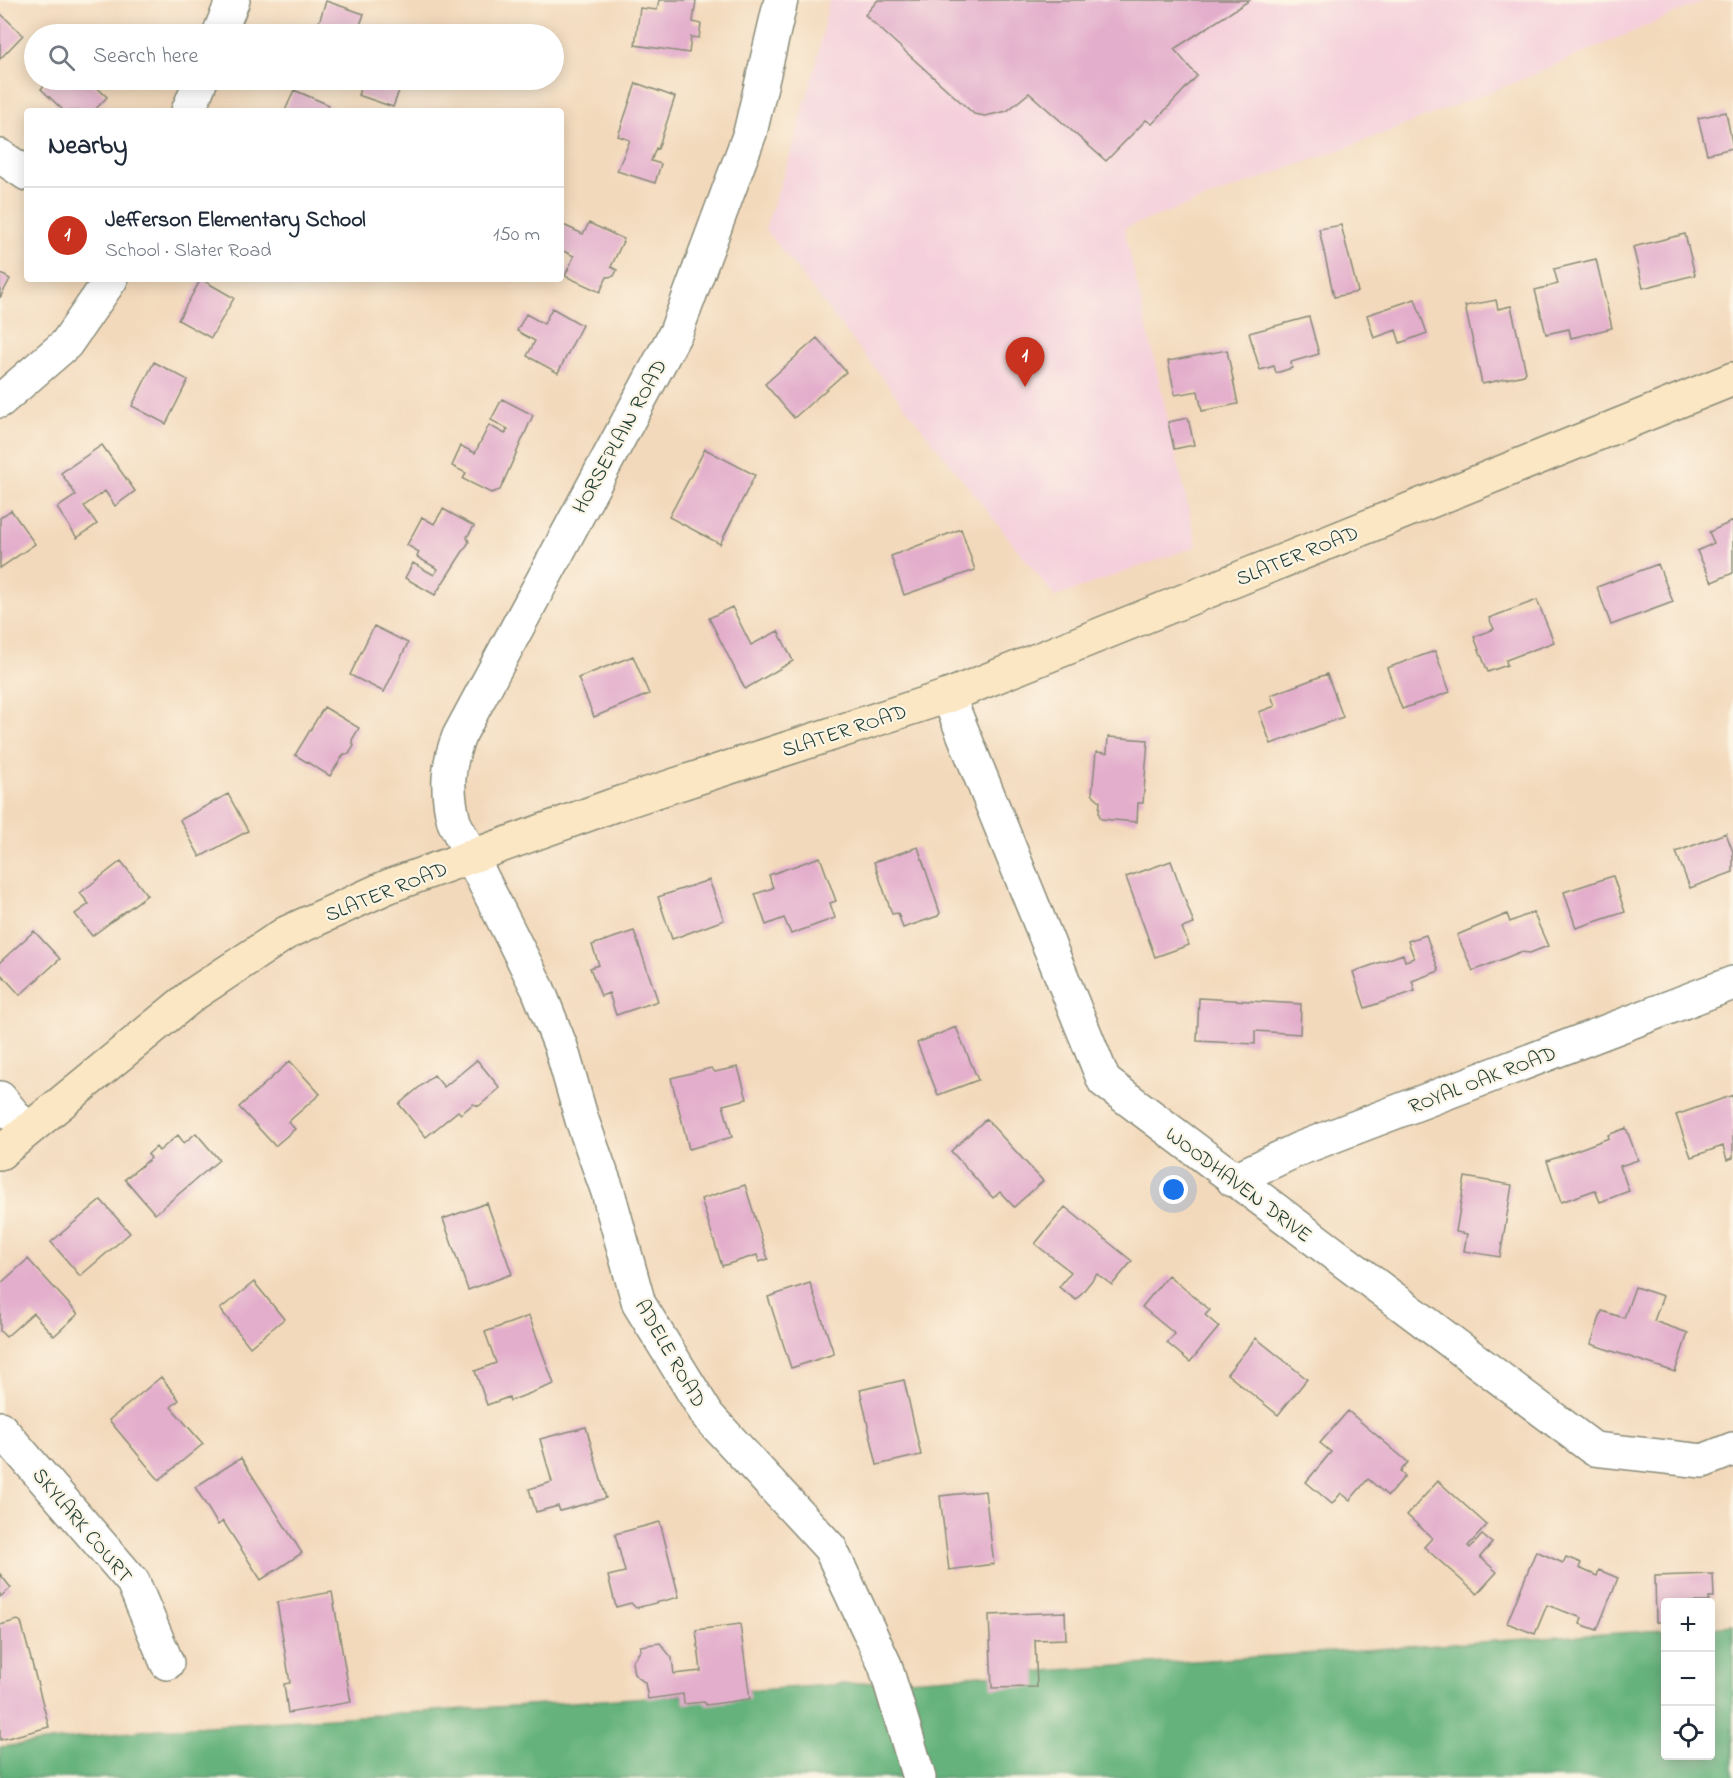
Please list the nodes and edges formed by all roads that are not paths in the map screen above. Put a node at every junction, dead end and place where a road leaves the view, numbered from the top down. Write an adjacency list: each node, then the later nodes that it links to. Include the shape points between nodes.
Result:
1 (233, 0): 3 (street)
2 (781, 0): 12 (street, HORSEPLAIN ROAD, via 750,134 676,332 558,547 450,758 449,801 454,822)
3 (223, 24)
4 (197, 90): 5 (street)
5 (189, 108)
6 (0, 156): 7 (street)
7 (24, 172)
8 (109, 282): 10 (street, via 66,344)
9 (1733, 379): 11 (main road, SLATER ROAD)
10 (0, 401)
11 (948, 696): 12 (main road, SLATER ROAD, via 614,805); 17 (street, WOODHAVEN DRIVE, via 1104,1081)
12 (471, 857): 15 (main road, SLATER ROAD, via 389,886 286,933 194,994); 21 (street, ADELE ROAD, via 538,989 561,1047 639,1304 708,1416 830,1548 885,1665)
13 (1733, 983): 17 (street, ROYAL OAK ROAD, via 1299,1149)
14 (0, 1098): 15 (street)
15 (26, 1130): 16 (main road, SLATER ROAD)
16 (0, 1153)
17 (1233, 1180): 19 (street, WOODHAVEN DRIVE, via 1594,1449 1703,1461)
18 (0, 1428): 20 (street, SKYLARK COURT, via 133,1582)
19 (1733, 1449)
20 (167, 1663)
21 (919, 1778)

